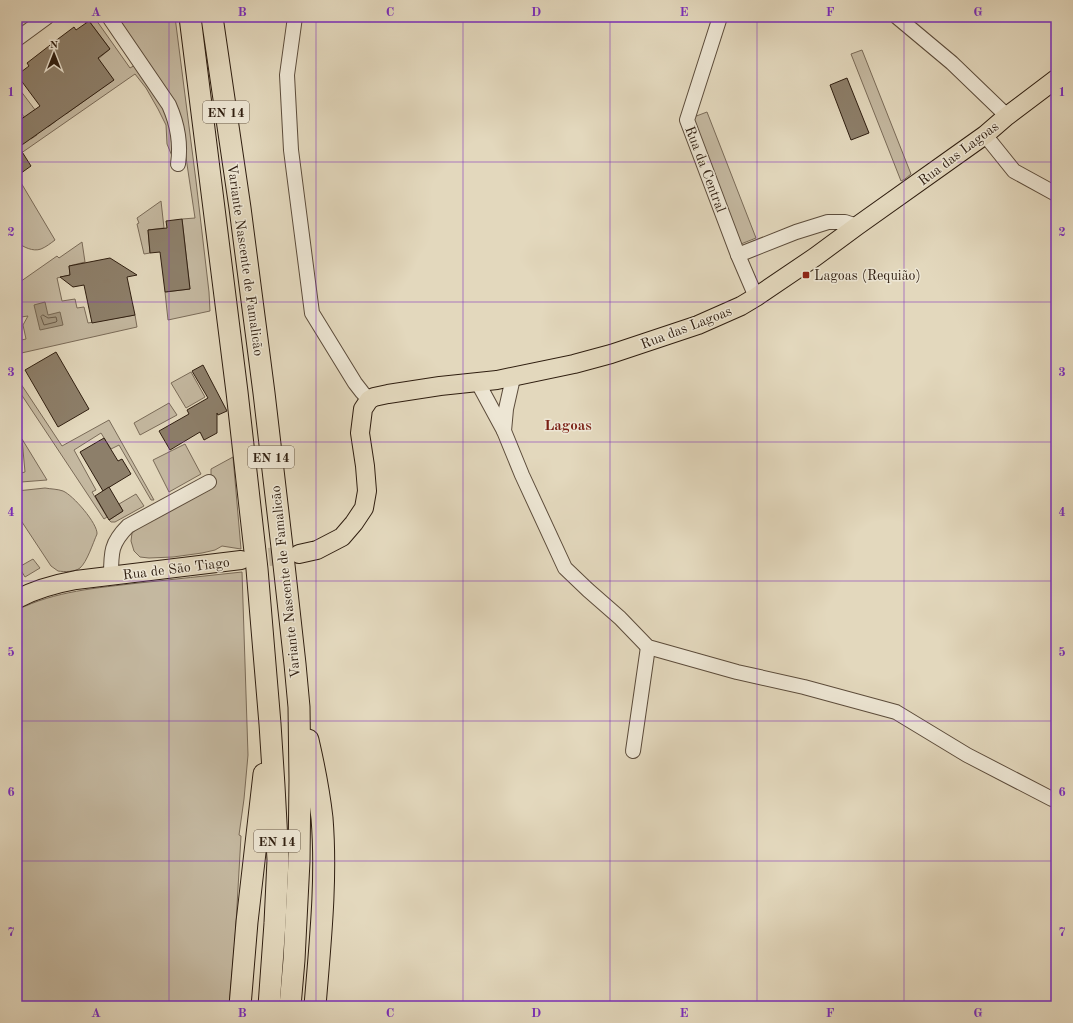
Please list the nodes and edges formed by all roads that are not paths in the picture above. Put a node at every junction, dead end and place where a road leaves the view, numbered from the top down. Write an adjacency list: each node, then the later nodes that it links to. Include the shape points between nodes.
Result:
1 (47, 17): 8 (street)
2 (109, 17): 12 (street, via 171,110 177,128)
3 (190, 17): 28 (highway, Variante Nascente de Famalicão / EN 14, via 238,400 257,569)
4 (212, 17): 27 (highway, Variante Nascente de Famalicão / EN 14, via 264,393)
5 (295, 17): 19 (street, via 288,74 291,150 312,313 362,392)
6 (720, 17): 15 (street, Rua da Central, via 687,120)
7 (898, 17): 10 (street, via 952,63)
8 (17, 38)
9 (1056, 78): 10 (main road, Rua das Lagoas)
10 (1006, 116): 11 (main road, Rua das Lagoas)
11 (985, 135): 13 (street, via 1014,171); 14 (main road, Rua das Lagoas)
12 (178, 164)
13 (1056, 194)
14 (857, 226): 15 (street, via 845,222 828,222); 16 (main road, Rua das Lagoas)
15 (738, 255): 16 (street, Rua da Central)
16 (756, 297): 17 (main road, Rua das Lagoas, via 698,325 603,356)
17 (513, 378): 18 (main road, Rua das Lagoas); 20 (street)
18 (478, 383): 19 (main road, Rua das Lagoas, via 388,394 374,397); 20 (street)
19 (366, 404): 22 (main road, via 360,433 365,466 364,508 342,537 317,550)
20 (504, 431): 26 (street, via 565,568)
21 (209, 482): 24 (street, Rua de São Tiago, via 128,526 114,544)
22 (299, 554)
23 (241, 560): 24 (main road, Rua de São Tiago)
24 (111, 576): 25 (main road, Rua de São Tiago, via 54,584)
25 (17, 599)
26 (648, 647): 29 (street); 30 (street, via 896,712 967,755)
27 (298, 707): 33 (highway, Variante Nascente de Famalicão / EN 14, via 299,861); 34 (highway, via 316,774 322,818 323,875)
28 (270, 724): 31 (highway); 32 (highway, Variante Nascente de Famalicão / EN 14, via 278,860)
29 (633, 751)
30 (1056, 800)
31 (240, 1006)
32 (268, 1006)
33 (290, 1006)
34 (315, 1006)

